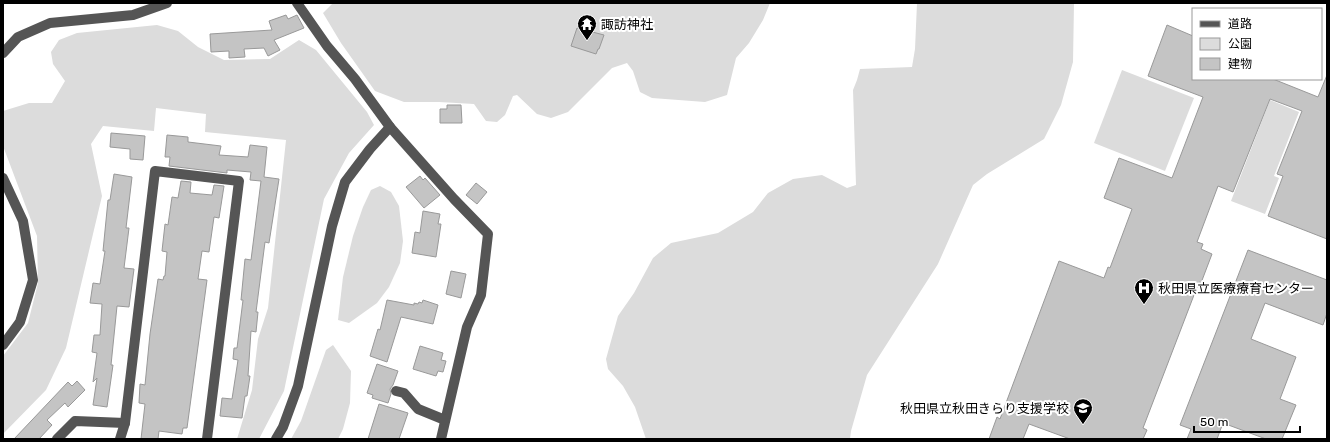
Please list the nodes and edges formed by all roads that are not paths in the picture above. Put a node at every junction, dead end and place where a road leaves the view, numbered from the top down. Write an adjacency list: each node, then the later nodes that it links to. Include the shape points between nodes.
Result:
1 (167, 3): 3 (street, via 133,15 50,24 18,37)
2 (297, 3): 4 (street)
3 (3, 53)
4 (390, 127): 8 (street, via 488,234 481,295 467,327); 13 (street, via 345,182 332,226 298,386)
5 (3, 178): 6 (street, via 23,220 32,280 20,322)
6 (3, 345)
7 (396, 391): 8 (street, via 404,393 418,409)
8 (445, 420): 14 (street)
9 (125, 423): 10 (street, via 75,421); 11 (street); 12 (street, via 155,171 239,180)
10 (57, 439)
11 (120, 439)
12 (207, 439)
13 (276, 439)
14 (441, 439)

